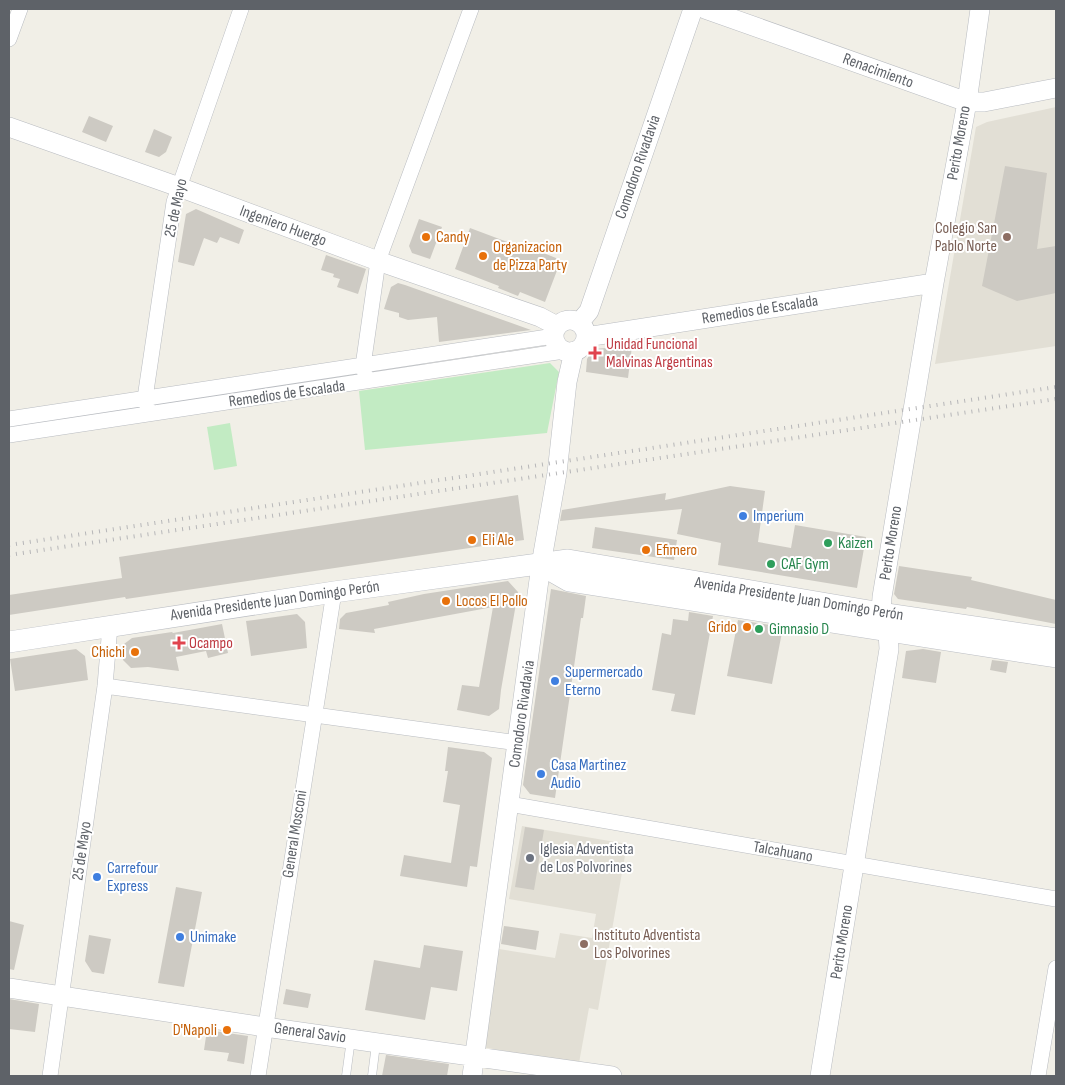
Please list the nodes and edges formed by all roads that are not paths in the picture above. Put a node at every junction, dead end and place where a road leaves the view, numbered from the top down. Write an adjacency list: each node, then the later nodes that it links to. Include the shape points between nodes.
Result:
1 (20, 9): 7 (street)
2 (241, 9): 11 (street, 25 de Mayo)
3 (472, 9): 12 (street)
4 (693, 9): 14 (street, Comodoro Rivadavia)
5 (705, 9): 9 (street, Renacimiento)
6 (980, 9): 9 (street, Perito Moreno)
7 (9, 39)
8 (1056, 88): 9 (street, Renacimiento, via 984,102)
9 (967, 102): 13 (street, Perito Moreno)
10 (9, 127): 11 (street, Ingeniero Huergo)
11 (179, 187): 12 (street, Ingeniero Huergo); 19 (street, 25 de Mayo, via 174,202)
12 (378, 262): 15 (street, Ingeniero Huergo, via 540,317); 17 (street)
13 (934, 283): 14 (street, Remedios de Escalada); 25 (street, Perito Moreno, via 882,597)
14 (582, 330): 15 (street, via 574,321 565,321); 16 (street, via 583,346)
15 (555, 331): 16 (street, via 556,345); 17 (street, Remedios de Escalada)
16 (569, 352): 18 (street, Remedios de Escalada); 23 (street, Comodoro Rivadavia, via 557,473)
17 (363, 366): 18 (street); 19 (street, Remedios de Escalada)
18 (367, 382): 20 (street, Remedios de Escalada)
19 (145, 398): 20 (street, 25 de Mayo); 21 (street, Remedios de Escalada)
20 (149, 415): 22 (street, Remedios de Escalada)
21 (9, 419)
22 (9, 435)
23 (541, 565): 24 (main road, Avenida Presidente Juan Domingo Perón); 25 (main road, Avenida Presidente Juan Domingo Perón, via 569,580); 32 (street, Comodoro Rivadavia)
24 (334, 592): 26 (main road, Avenida Presidente Juan Domingo Perón); 31 (street, General Mosconi)
25 (885, 622): 27 (main road, Avenida Presidente Juan Domingo Perón); 29 (main road, Avenida Presidente Juan Domingo Perón); 34 (street, Perito Moreno, via 889,649)
26 (110, 626): 28 (main road, Avenida Presidente Juan Domingo Perón); 30 (street, 25 de Mayo)
27 (1056, 639)
28 (9, 642)
29 (1056, 657)
30 (105, 686): 31 (street); 38 (street, 25 de Mayo)
31 (314, 715): 32 (street); 39 (street, General Mosconi)
32 (518, 742): 33 (street, Comodoro Rivadavia)
33 (509, 804): 34 (street, Talcahuano); 42 (street, Comodoro Rivadavia)
34 (854, 864): 35 (street, Talcahuano); 49 (street, Perito Moreno)
35 (1056, 898)
36 (1056, 968): 50 (street)
37 (9, 988): 38 (street, General Savio)
38 (61, 995): 39 (street, General Savio); 43 (street, 25 de Mayo)
39 (265, 1027): 40 (street, General Savio); 44 (street, General Mosconi)
40 (351, 1039): 41 (street, General Savio); 45 (lane)
41 (376, 1043): 42 (street, General Savio); 46 (lane)
42 (474, 1057): 47 (street, Comodoro Rivadavia); 48 (street, General Savio)
43 (50, 1076)
44 (258, 1076)
45 (346, 1076)
46 (372, 1076)
47 (472, 1076)
48 (612, 1076)
49 (820, 1076)
50 (1038, 1076)

